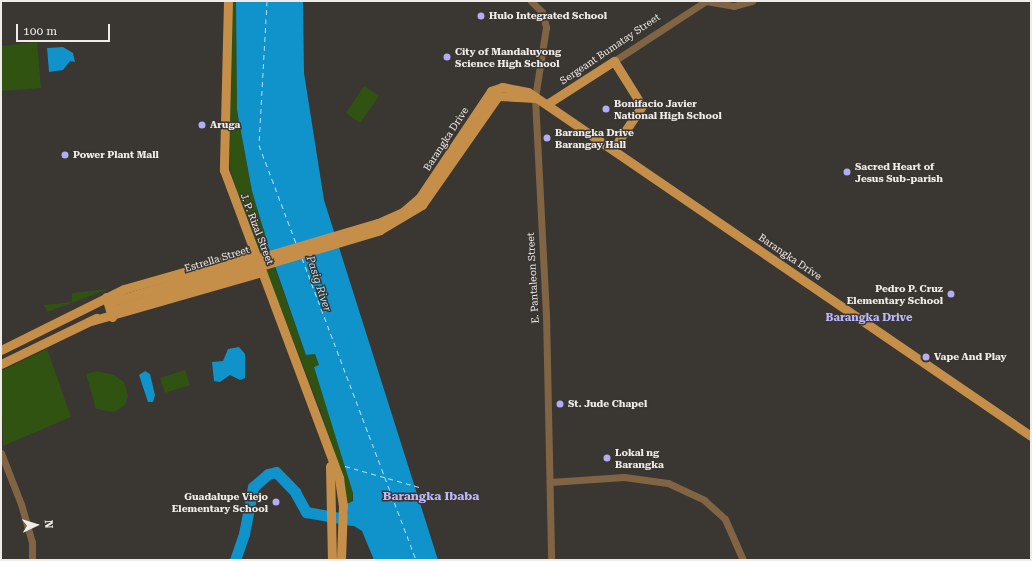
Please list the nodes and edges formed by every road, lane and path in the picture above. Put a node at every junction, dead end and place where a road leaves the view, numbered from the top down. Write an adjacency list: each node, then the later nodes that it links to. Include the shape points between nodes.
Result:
1 (228, 1): 10 (main road, J. P. Rizal Street, via 224,170)
2 (531, 1): 6 (street, E. Pantaleon Street, via 542,12 546,27)
3 (706, 1): 4 (street, Sergeant Bumatay Street, via 734,6); 5 (street, Sergeant Bumatay Street)
4 (752, 1)
5 (614, 61): 7 (main road, Sergeant Bumatay Street); 8 (main road, via 642,106)
6 (535, 98): 7 (main road, Barangka Drive); 9 (main road, Barangka Drive, via 528,92 506,87 491,91 420,196); 20 (street, E. Pantaleon Street)
7 (547, 104): 8 (main road, Barangka Drive)
8 (613, 149): 17 (main road, Barangka Drive)
9 (379, 227): 14 (main road, Estrella Street, bridge)
10 (254, 252): 11 (main road, Estrella Street); 12 (main road, J. P. Rizal Street)
11 (205, 266): 13 (main road, via 214,270); 14 (main road, Estrella Street)
12 (262, 272): 13 (main road, Estrella Street); 19 (main road, J. P. Rizal Street)
13 (215, 285): 14 (main road, Estrella Street)
14 (110, 307): 15 (main road, Estrella Street, via 86,309); 16 (main road, Estrella Street, via 91,321)
15 (1, 350)
16 (1, 364)
17 (1031, 436)
18 (1, 453): 21 (street, via 21,504 32,542)
19 (329, 453): 22 (main road, J. P. Rizal Street, via 333,495); 23 (main road, J. P. Rizal Street, via 341,489)
20 (550, 482): 24 (street, E. Pantaleon Street); 25 (street, via 624,477 668,483 704,500 725,519)
21 (32, 560)
22 (332, 560)
23 (340, 560)
24 (551, 560)
25 (743, 560)

